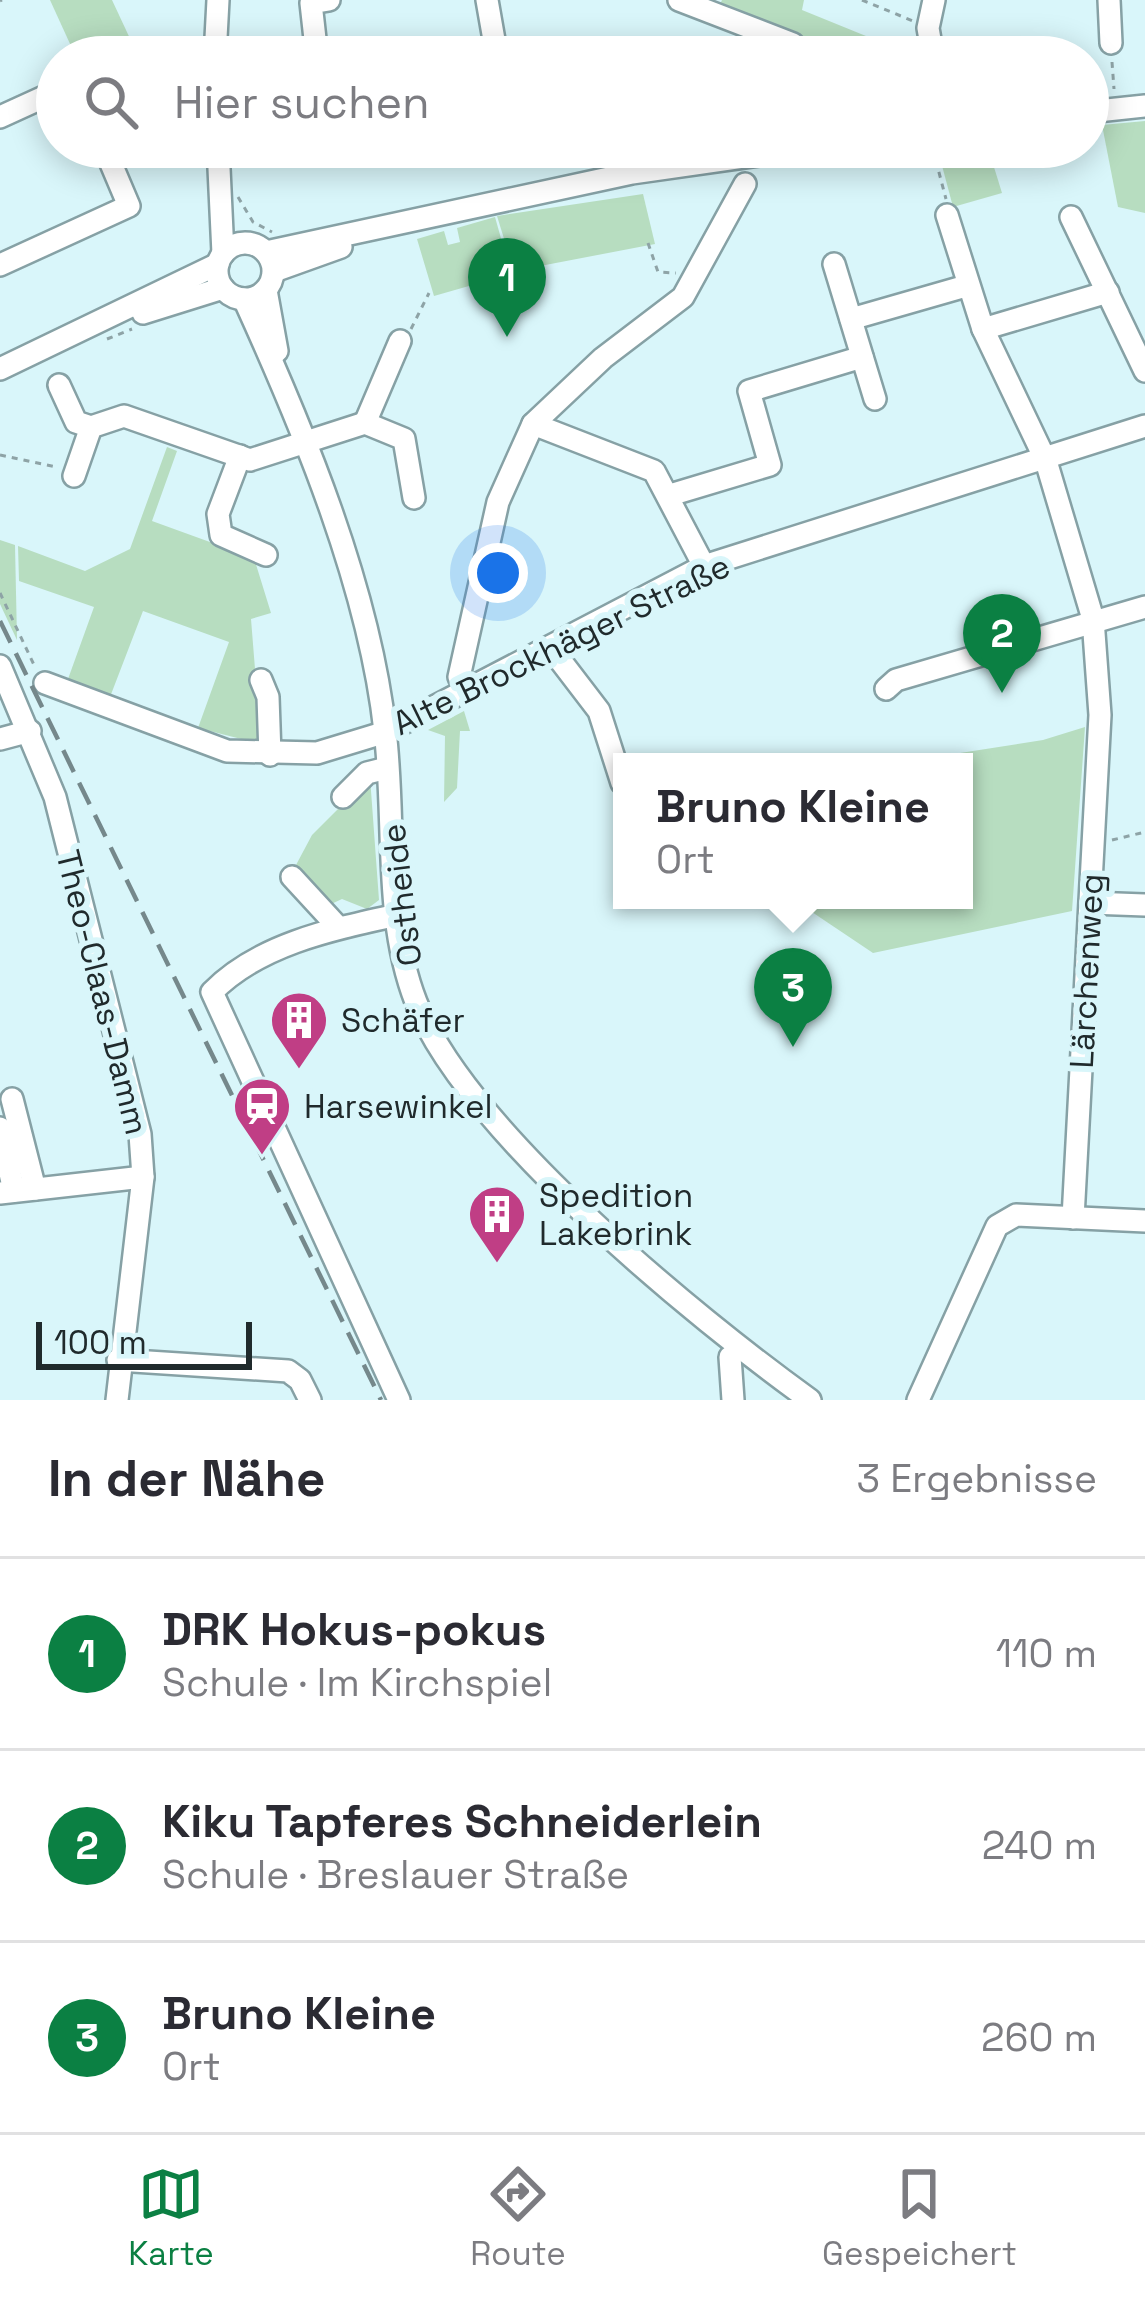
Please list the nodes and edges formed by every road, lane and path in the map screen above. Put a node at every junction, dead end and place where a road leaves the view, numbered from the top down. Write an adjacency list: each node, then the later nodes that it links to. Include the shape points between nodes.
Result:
1 (218, 0): 9 (street)
2 (329, 0): 10 (street, via 310,4)
3 (487, 0): 11 (street)
4 (679, 0): 12 (street)
5 (862, 0): 8 (path)
6 (934, 0): 13 (street)
7 (1109, 0): 14 (street)
8 (914, 22)
9 (216, 36)
10 (314, 36)
11 (493, 36)
12 (772, 36)
13 (929, 36)
14 (1111, 43): 17 (path)
15 (36, 101): 19 (street)
16 (1145, 106): 17 (street)
17 (1115, 109): 18 (street)
18 (1109, 110)
19 (0, 117)
20 (113, 168): 32 (street, via 129,206)
21 (220, 168): 24 (street)
22 (662, 168): 29 (street)
23 (938, 168): 26 (path)
24 (221, 175): 29 (street, Ostheide); 30 (street)
25 (745, 184): 33 (street)
26 (947, 215): 34 (street, Lärchenweg)
27 (1071, 217): 36 (street)
28 (648, 243): 33 (path, via 658,272)
29 (261, 254): 30 (street); 38 (street); 46 (street, Ostheide)
30 (221, 259): 35 (street); 41 (street)
31 (834, 264): 39 (street)
32 (0, 265)
33 (695, 274): 50 (street, via 668,314 603,358)
34 (966, 286): 39 (street); 40 (street, Lärchenweg)
35 (223, 288): 38 (street); 41 (street)
36 (1108, 292): 40 (street); 45 (street)
37 (429, 293): 42 (path)
38 (244, 299): 46 (street, Ostheide)
39 (850, 319): 43 (street)
40 (983, 329): 56 (street, Lärchenweg)
41 (68, 337): 44 (street)
42 (400, 340): 49 (street)
43 (862, 357): 48 (street); 58 (street, via 748,391 770,465)
44 (0, 369)
45 (1145, 371)
46 (282, 382): 53 (street, Ostheide)
47 (59, 385): 52 (street, via 76,422)
48 (875, 399)
49 (365, 423): 53 (street); 59 (street, via 404,439)
50 (532, 424): 58 (street, via 640,463); 70 (street, via 498,502 459,677)
51 (1145, 426): 56 (street, Alte Brockhäger Straße)
52 (91, 427): 55 (street, via 124,416); 57 (street)
53 (303, 442): 55 (street, via 250,460); 72 (street, Ostheide, via 354,588)
54 (0, 455): 57 (path)
55 (240, 455): 60 (street, via 218,514 221,536)
56 (1046, 460): 61 (street, Alte Brockhäger Straße); 64 (street, Lärchenweg)
57 (74, 476)
58 (670, 495): 61 (street)
59 (414, 498)
60 (266, 555)
61 (704, 566): 65 (street, Alte Brockhäger Straße)
62 (0, 593): 66 (path, via 36,669)
63 (1145, 608): 64 (street)
64 (1093, 619): 69 (street); 79 (street, Lärchenweg, via 1100,716)
65 (550, 647): 70 (street, Alte Brockhäger Straße); 75 (street, via 599,711)
66 (10, 664): 71 (street, Theo-Claas-Damm)
67 (261, 680): 74 (street)
68 (45, 683): 74 (street, Alte Brockhäger Straße, via 227,751)
69 (886, 688)
70 (466, 690): 72 (street, Alte Brockhäger Straße)
71 (30, 731): 73 (street); 87 (street, Theo-Claas-Damm, via 55,797 136,1112)
72 (386, 732): 74 (street, Alte Brockhäger Straße, via 317,752); 76 (street, Ostheide)
73 (0, 739)
74 (269, 755)
75 (613, 755)
76 (387, 768): 77 (street, via 367,773); 83 (street, Ostheide)
77 (343, 797)
78 (1145, 832): 79 (path)
79 (1093, 844): 81 (street, Lärchenweg)
80 (292, 877): 84 (street)
81 (1090, 903): 82 (street); 89 (street, Lärchenweg)
82 (1145, 905)
83 (397, 915): 84 (street); 97 (street, Ostheide, via 416,1001 480,1104 677,1294)
84 (338, 927): 95 (street, via 237,967 212,992)
85 (12, 1099): 88 (street)
86 (0, 1128): 88 (street)
87 (143, 1177): 88 (street); 92 (street, Theo-Claas-Damm)
88 (16, 1191)
89 (1072, 1218): 90 (street); 98 (street, via 1016,1215 997,1226)
90 (1145, 1221)
91 (730, 1357): 96 (street)
92 (118, 1360): 93 (street, Theo-Claas-Damm); 94 (street, via 288,1372)
93 (117, 1400)
94 (310, 1400)
95 (399, 1400)
96 (734, 1400)
97 (810, 1400)
98 (918, 1400)

